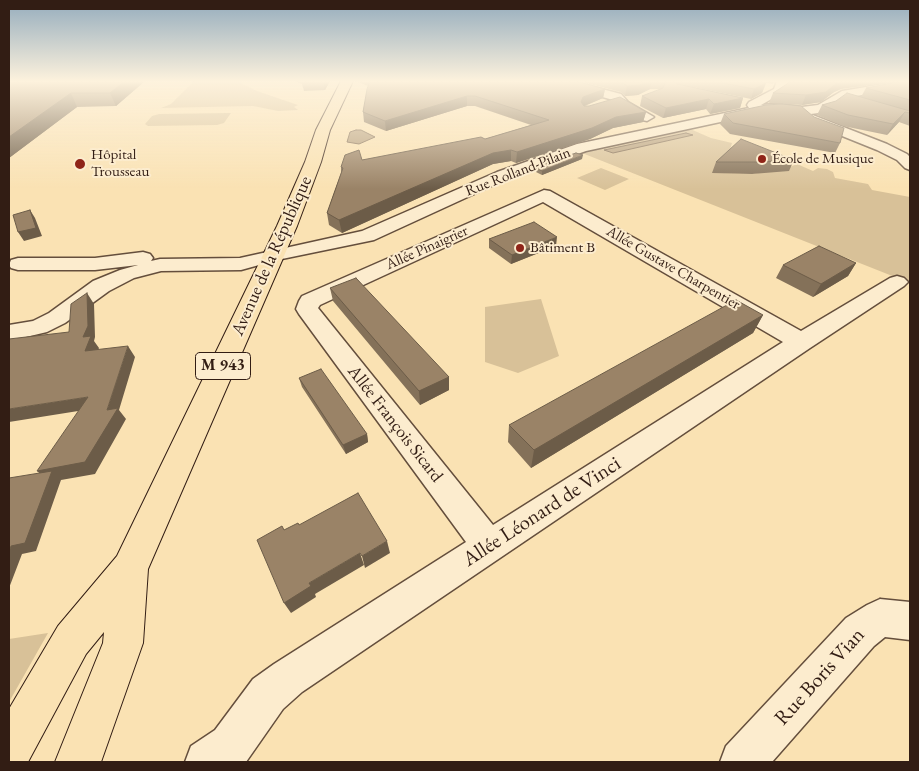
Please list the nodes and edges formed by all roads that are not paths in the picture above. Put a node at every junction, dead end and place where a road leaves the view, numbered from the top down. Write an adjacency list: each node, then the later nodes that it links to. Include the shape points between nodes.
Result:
1 (329, 117): 7 (main road, Avenue de la République / M 943)
2 (343, 117): 7 (main road, Avenue de la République / M 943, via 330,150)
3 (648, 117): 6 (street)
4 (721, 117): 6 (street, Rue Rolland-Pilain)
5 (809, 117): 8 (street, via 889,150)
6 (668, 129): 10 (street, Rue Rolland-Pilain, via 582,147 532,164 383,230)
7 (313, 162): 10 (main road, Avenue de la République / M 943)
8 (910, 165)
9 (544, 195): 15 (street, Allée Pinaigrier); 17 (street, Allée Gustave Charpentier)
10 (274, 255): 12 (street, via 154,257); 13 (street, via 241,264 160,265); 19 (main road, Avenue de la République / M 943)
11 (18, 264): 12 (street)
12 (95, 264): 13 (street)
13 (113, 280): 16 (street, via 57,318 39,327)
14 (897, 282): 17 (street, Allée Léonard de Vinci)
15 (310, 301): 18 (street, Allée François Sicard, via 307,309)
16 (9, 333)
17 (801, 342): 18 (street, Allée Léonard de Vinci)
18 (490, 546): 23 (street, Allée Léonard de Vinci, via 276,687 231,746)
19 (130, 568): 21 (main road, Avenue de la République / M 943, via 72,640); 22 (main road, Avenue de la République / M 943, via 123,643)
20 (910, 621): 24 (street, Rue Boris Vian, via 880,618 860,632)
21 (9, 750)
22 (78, 762)
23 (207, 762)
24 (742, 762)

